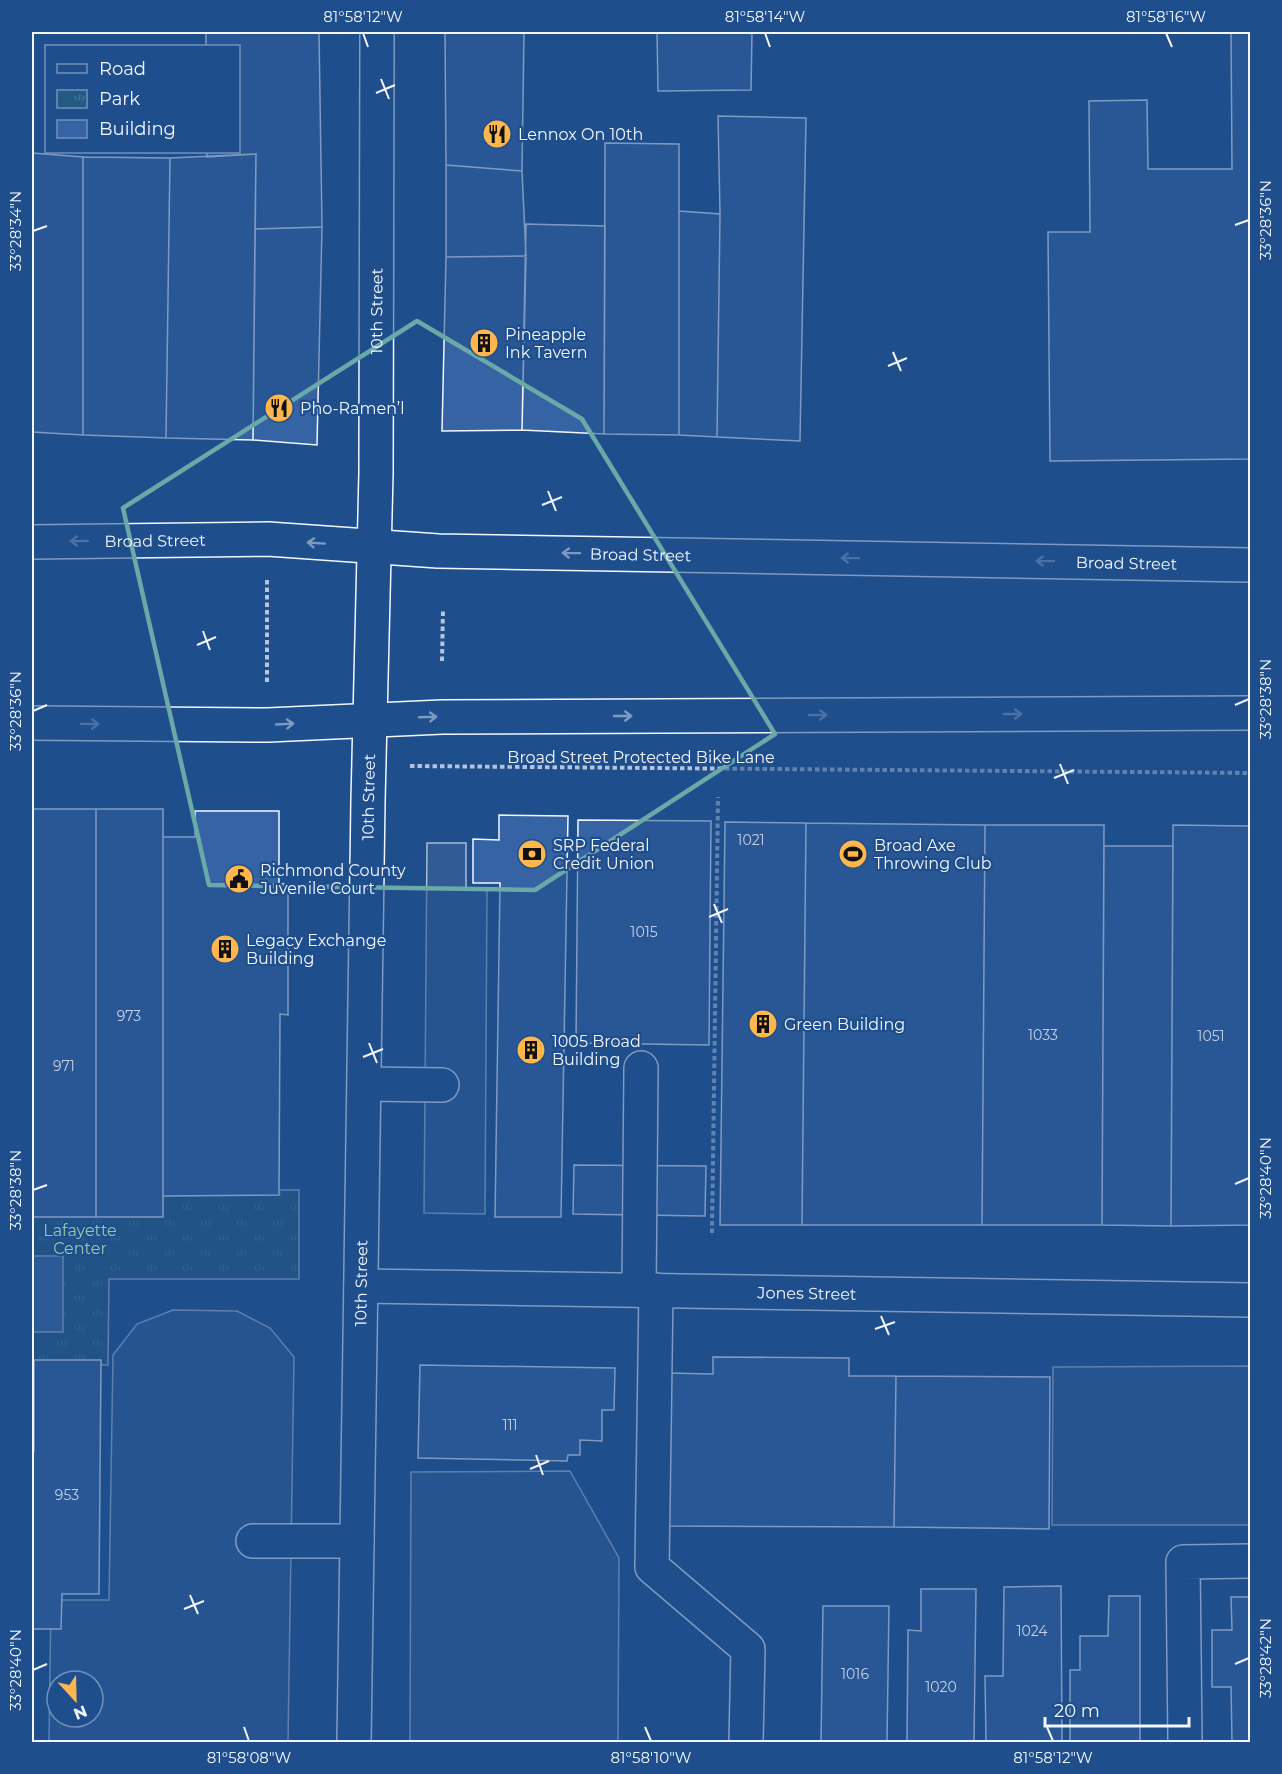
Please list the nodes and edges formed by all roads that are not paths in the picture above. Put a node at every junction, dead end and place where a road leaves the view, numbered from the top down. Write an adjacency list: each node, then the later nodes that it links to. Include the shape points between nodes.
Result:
1 (377, 32): 3 (street, 10th Street)
2 (32, 542): 3 (street, Broad Street, one-way to 2, via 268,539)
3 (374, 546): 4 (street, Broad Street, one-way to 3, via 438,551); 6 (street, 10th Street)
4 (1251, 565)
5 (1251, 712): 6 (street, one-way to 5)
6 (370, 720): 7 (street, one-way to 6, via 256,725); 9 (street, 10th Street)
7 (32, 723)
8 (641, 1068): 12 (street)
9 (365, 1084): 10 (street); 11 (street, 10th Street)
10 (441, 1085)
11 (361, 1286): 12 (street, Jones Street); 15 (street, 10th Street)
12 (648, 1290): 13 (street, Jones Street); 18 (street, via 652,1567 748,1649)
13 (1251, 1300)
14 (253, 1540): 15 (street)
15 (357, 1541): 17 (street, 10th Street)
16 (1251, 1561): 19 (street, via 1183,1562)
17 (354, 1743)
18 (746, 1743)
19 (1185, 1743)

